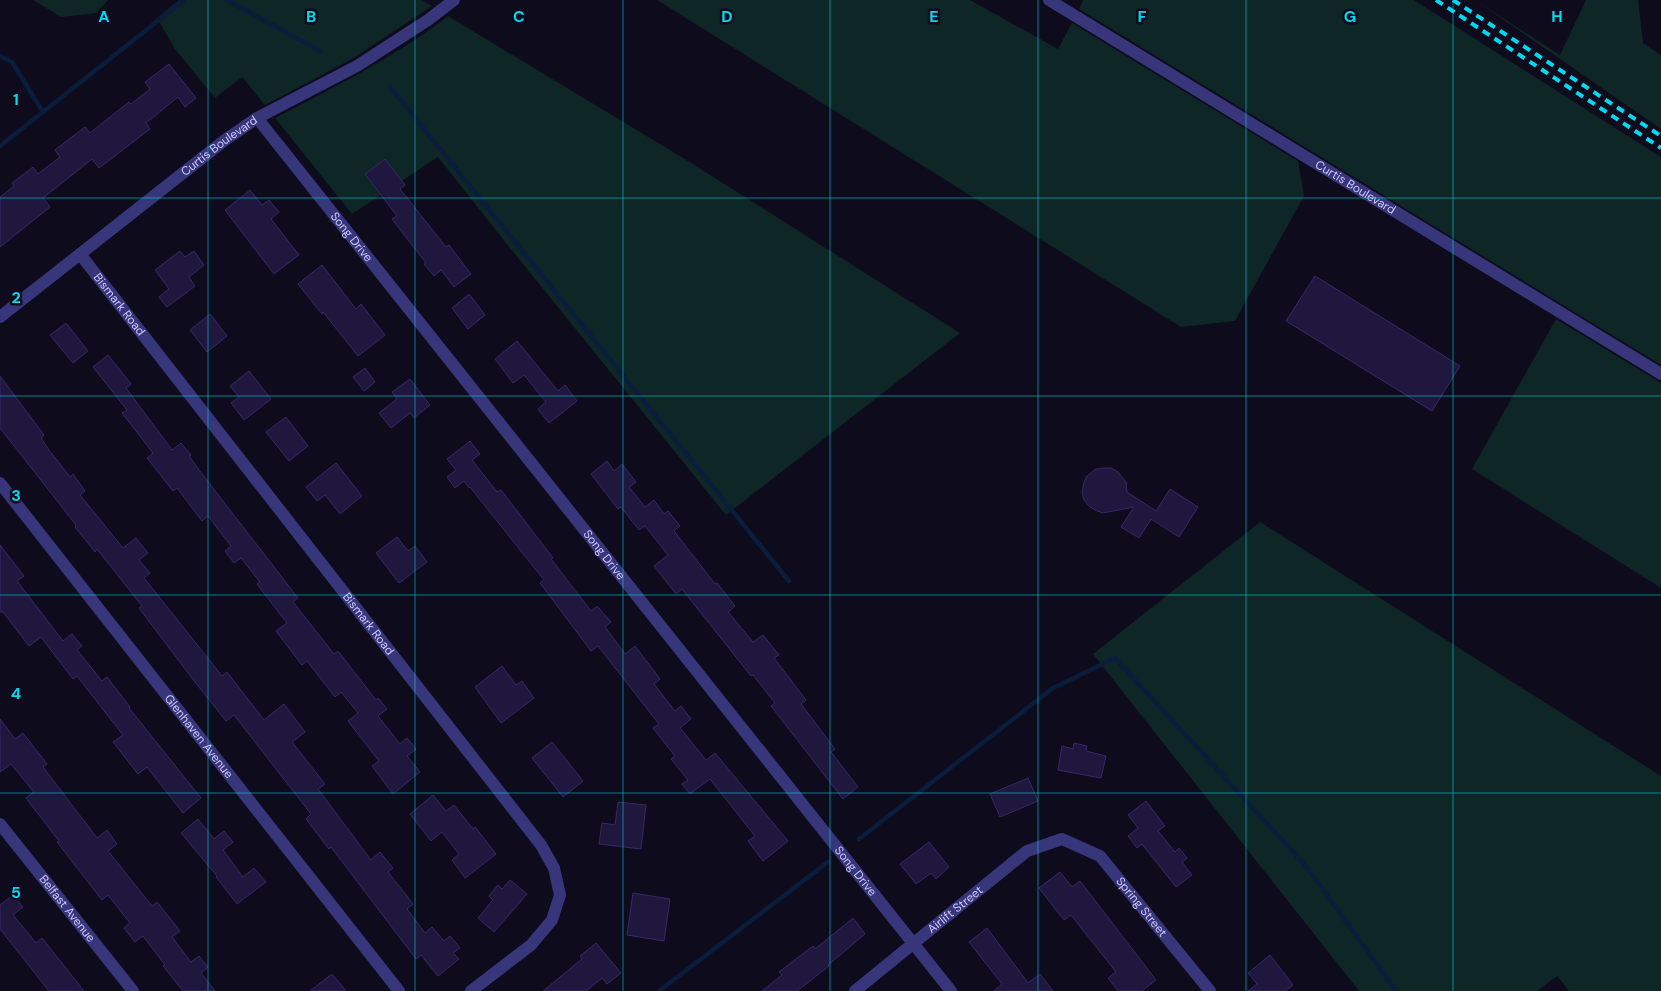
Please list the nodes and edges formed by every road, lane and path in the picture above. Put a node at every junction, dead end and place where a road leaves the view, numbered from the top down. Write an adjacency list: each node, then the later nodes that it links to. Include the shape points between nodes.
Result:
1 (454, 0): 3 (street, Curtis Boulevard, via 357,66)
2 (1049, 0): 6 (street, Curtis Boulevard)
3 (257, 118): 4 (street, Curtis Boulevard); 10 (street, Song Drive)
4 (80, 254): 5 (street, Curtis Boulevard); 13 (street, Bismark Road, via 535,837 554,868 560,895 552,920 531,944)
5 (0, 317)
6 (1661, 374)
7 (0, 483): 12 (street, Glenhaven Avenue)
8 (0, 824): 11 (street, Belfast Avenue)
9 (1062, 839): 10 (street, Airlift Street, via 1028,851); 16 (street, Spring Street, via 1100,856)
10 (914, 944): 14 (street, Airlift Street); 15 (street, Song Drive)
11 (134, 991)
12 (399, 991)
13 (471, 991)
14 (854, 991)
15 (951, 991)
16 (1210, 991)

